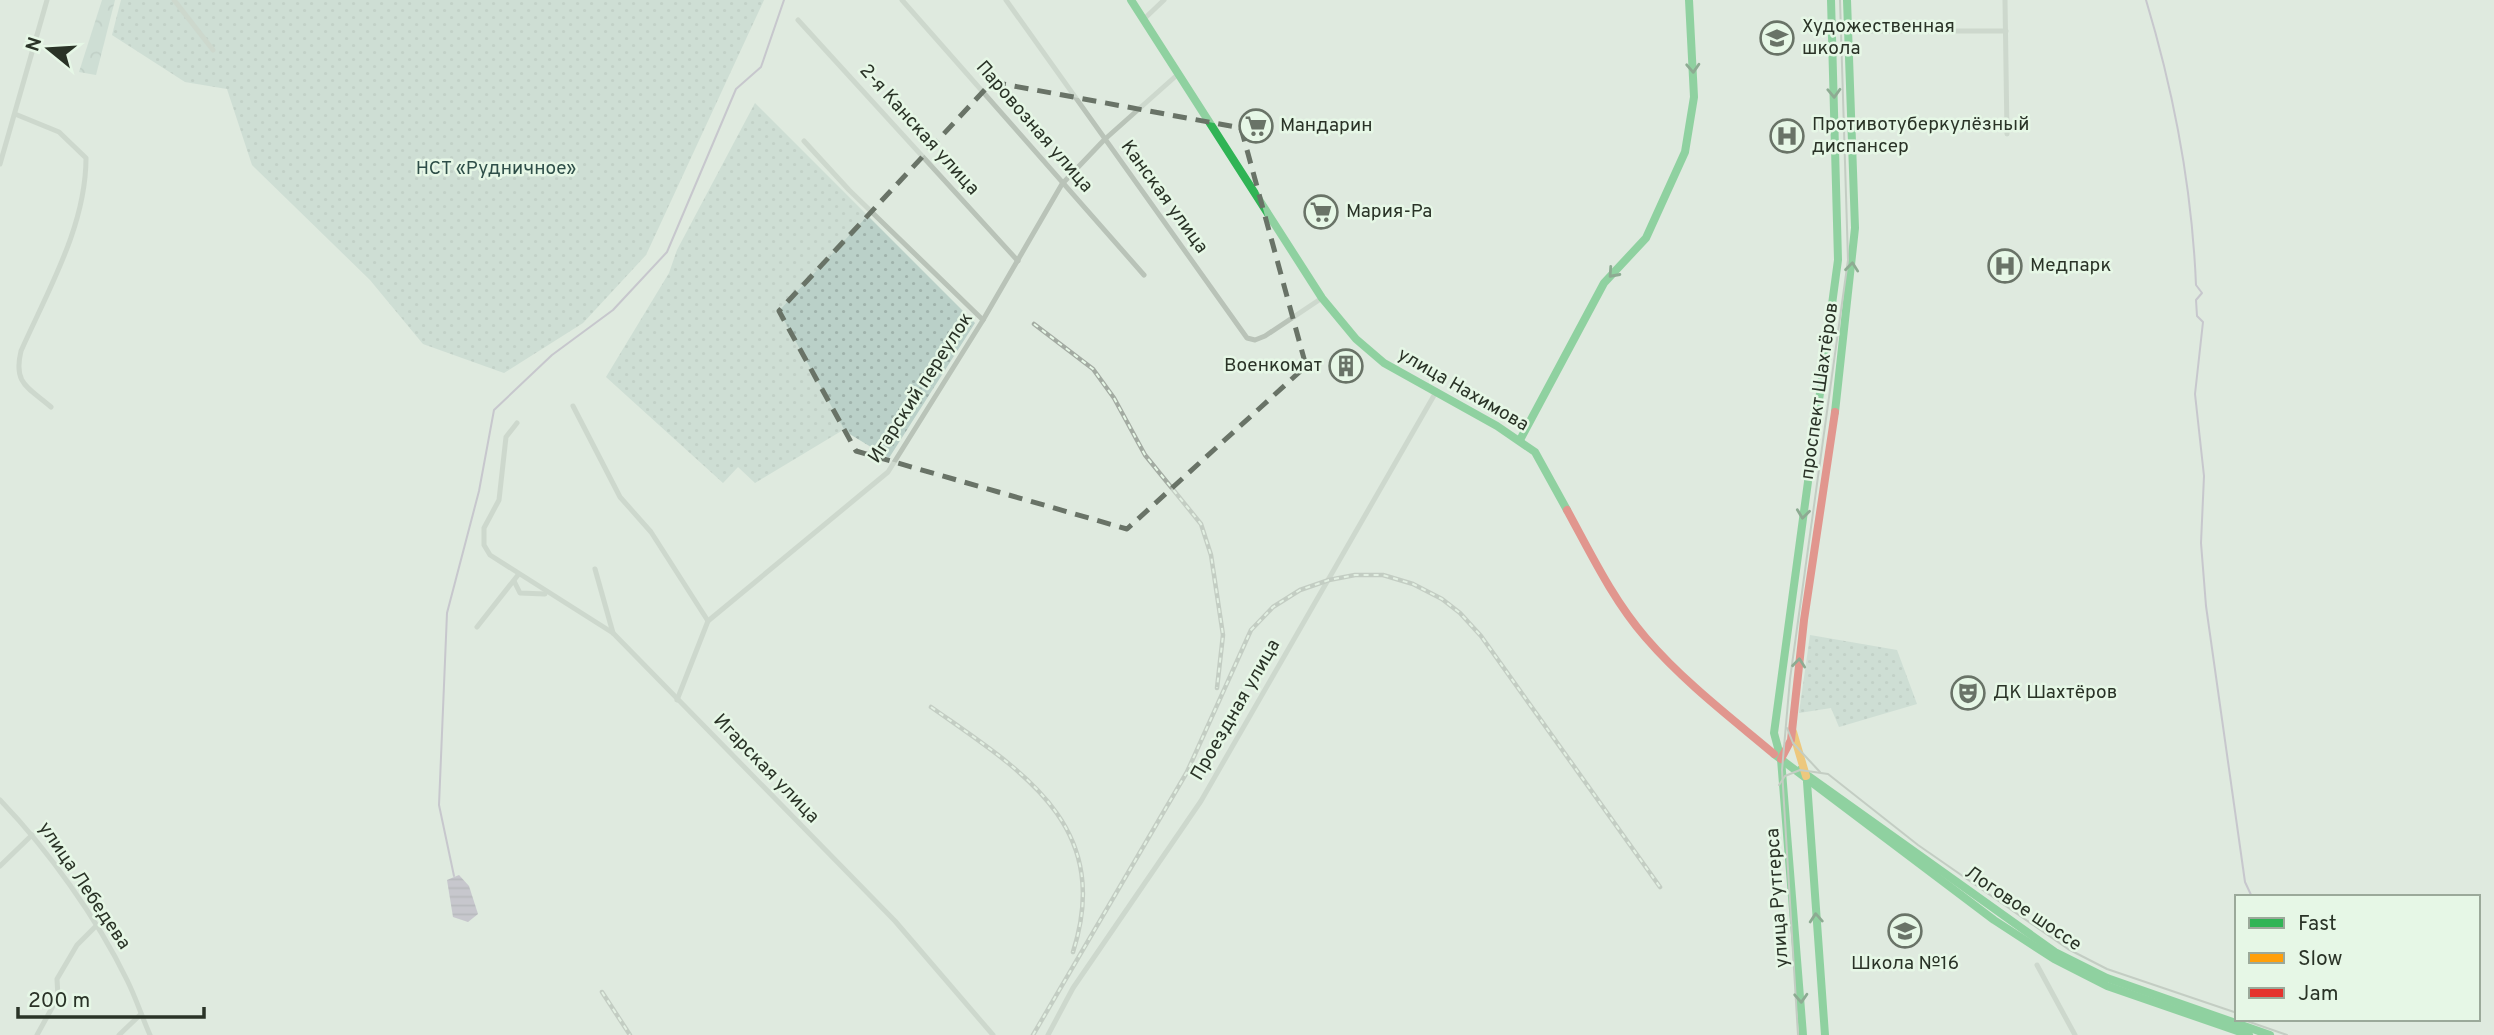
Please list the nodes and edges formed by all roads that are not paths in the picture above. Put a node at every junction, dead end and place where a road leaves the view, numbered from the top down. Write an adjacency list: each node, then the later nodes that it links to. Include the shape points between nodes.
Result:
1 (47, 0): 17 (street)
2 (174, 0): 15 (street)
3 (902, 0): 22 (street, Паровозная улица)
4 (1006, 0): 19 (street, Канская улица)
5 (1131, 0): 11 (main road, улица Нахимова)
6 (1164, 0): 11 (street)
7 (1689, 0): 31 (main road, one-way to 31, via 1695,97 1685,152 1646,238 1604,283)
8 (1831, 0): 41 (main road, проспект Шахтёров, one-way to 41, via 1838,260 1774,733)
9 (1847, 0): 13 (main road, проспект Шахтёров)
10 (2005, 0): 14 (street)
11 (1143, 19): 16 (main road, улица Нахимова)
12 (798, 20): 23 (street, 2-я Канская улица)
13 (1848, 31): 14 (street); 40 (main road, проспект Шахтёров, one-way to 13, via 1853,261)
14 (2006, 32): 18 (street)
15 (213, 50)
16 (1178, 75): 19 (street, Игарский переулок); 25 (main road, улица Нахимова)
17 (15, 114): 21 (street); 29 (street, via 59,132 86,158 71,237 17,370 20,380)
18 (2007, 134)
19 (1104, 140): 22 (street, Игарский переулок); 25 (street, Канская улица, via 1247,338 1265,336)
20 (804, 141): 26 (street)
21 (0, 164)
22 (1062, 184): 23 (street, Игарский переулок); 24 (street, Паровозная улица)
23 (1018, 261): 26 (street, Игарский переулок)
24 (1144, 275)
25 (1322, 298): 27 (main road, улица Нахимова, via 1372,354)
26 (983, 320): 36 (street, Игарский переулок, via 888,472)
27 (1436, 392): 31 (main road, улица Нахимова); 54 (street, Проездная улица, via 1201,801 1073,988)
28 (573, 406): 36 (street, via 620,497 651,532)
29 (51, 407)
30 (517, 423): 33 (street, Игарская улица, via 506,437 499,500 484,528 484,545 490,555)
31 (1520, 440): 41 (main road, улица Нахимова, via 1535,452 1606,582 1637,626 1686,680)
32 (595, 569): 38 (street)
33 (518, 575): 34 (street); 35 (street, Игарская улица)
34 (514, 581): 35 (street, via 520,593); 37 (street)
35 (548, 594): 38 (street, Игарская улица)
36 (708, 621): 39 (street, Игарский переулок)
37 (477, 627)
38 (613, 633): 39 (street, Игарская улица)
39 (677, 700): 53 (street, Игарская улица, via 895,921)
40 (1792, 730): 41 (main road); 42 (main road, проспект Шахтёров)
41 (1782, 759): 42 (main road, улица Нахимова); 55 (main road, улица Рутгерса, one-way to 55)
42 (1806, 777): 49 (main road, улица Рутгерса, one-way to 42); 57 (main road, Логовое шоссе, via 2054,960 2108,986); 58 (main road, Логовое шоссе, via 2054,952 2107,978)
43 (0, 800): 44 (street, улица Лебедева)
44 (32, 835): 45 (street); 46 (street, улица Лебедева)
45 (0, 866)
46 (96, 926): 48 (street, улица Лебедева); 50 (street, via 76,946 58,979 58,998)
47 (2037, 965): 56 (street)
48 (141, 1014): 51 (street); 52 (street, улица Лебедева)
49 (1823, 1034)
50 (37, 1035)
51 (119, 1035)
52 (150, 1035)
53 (993, 1035)
54 (1048, 1035)
55 (1802, 1035)
56 (2075, 1035)
57 (2249, 1035)
58 (2270, 1035)

